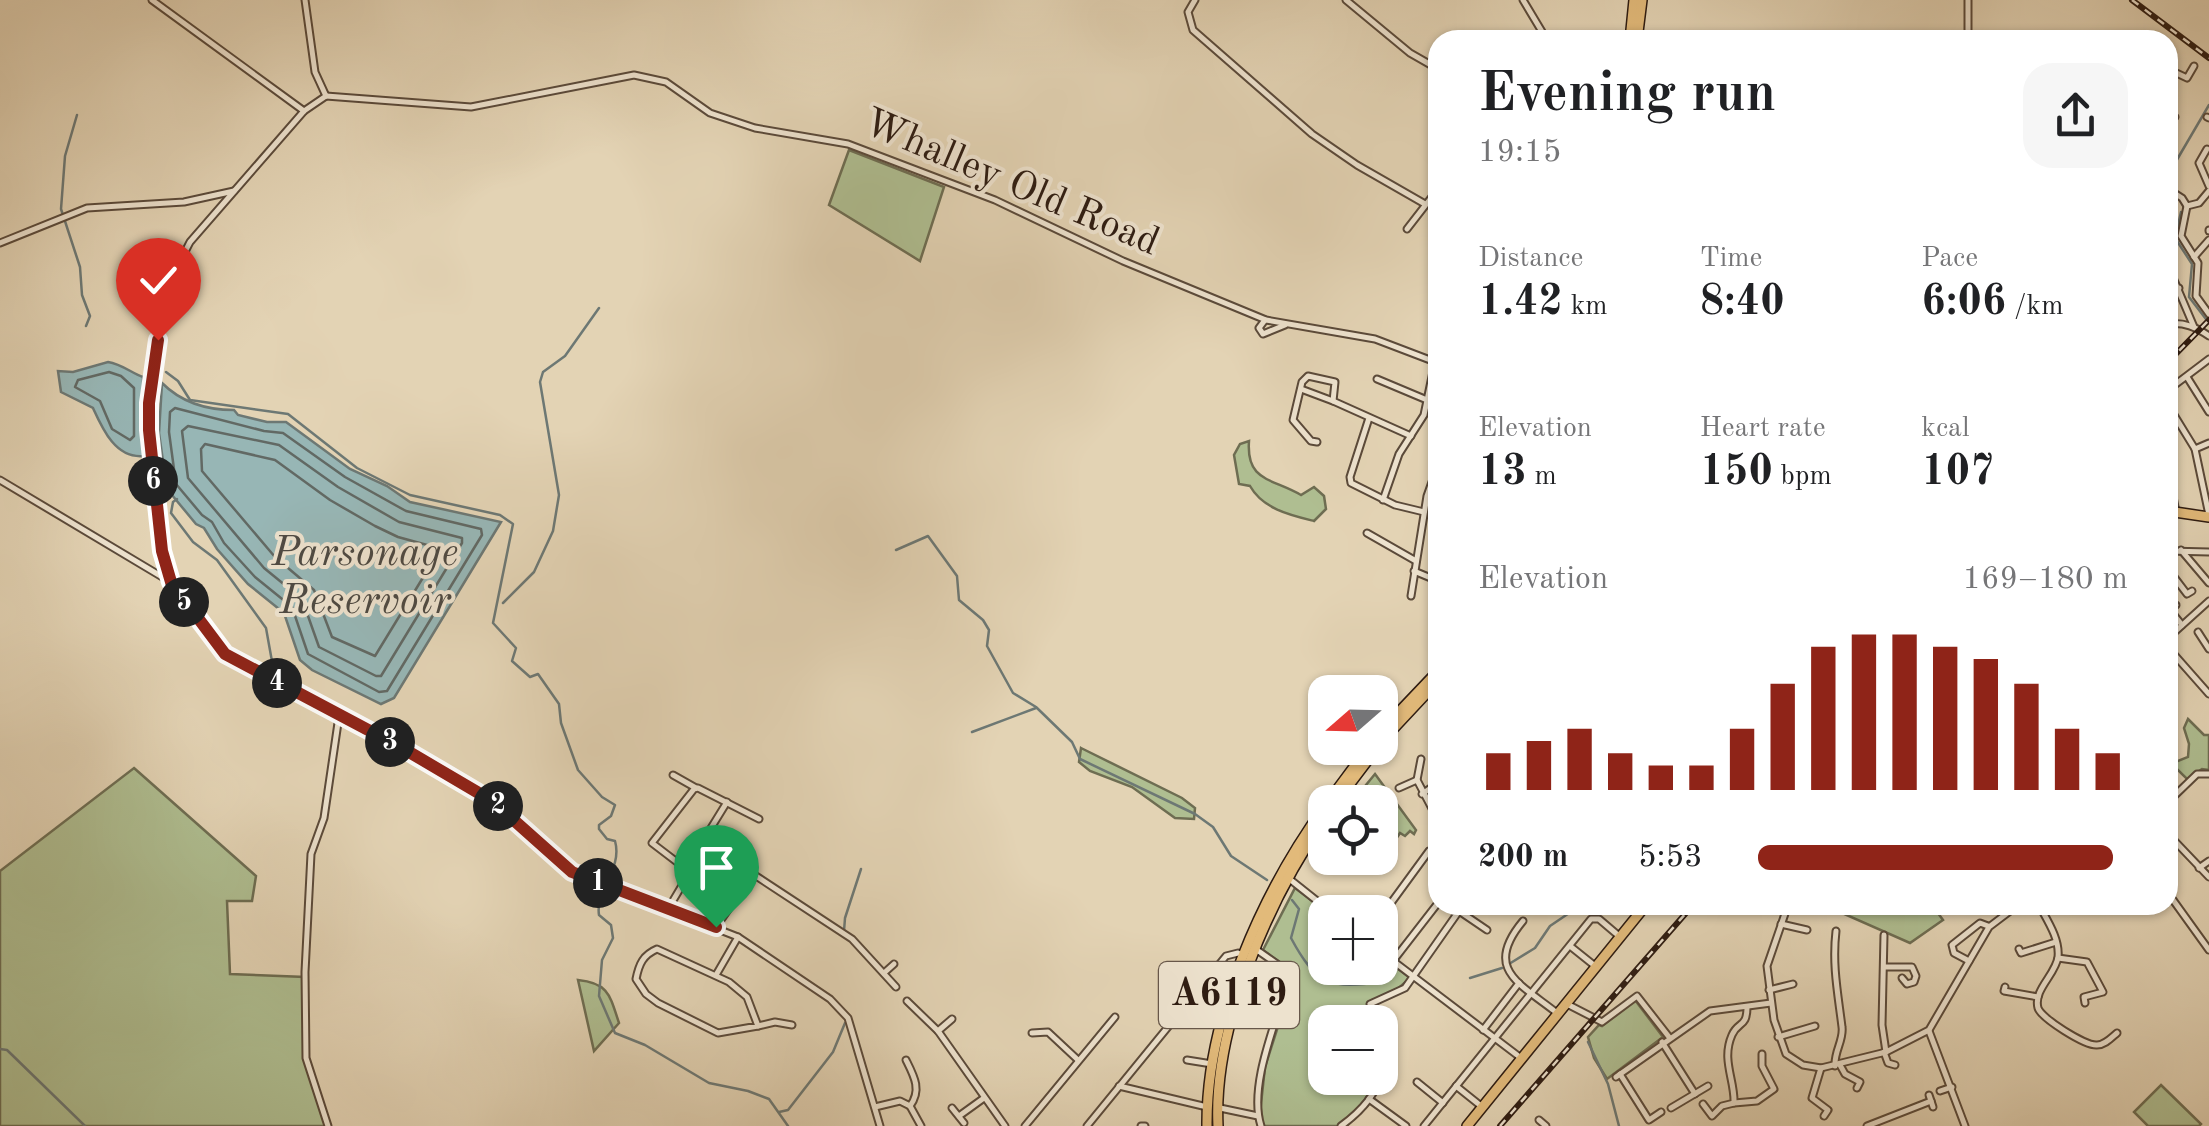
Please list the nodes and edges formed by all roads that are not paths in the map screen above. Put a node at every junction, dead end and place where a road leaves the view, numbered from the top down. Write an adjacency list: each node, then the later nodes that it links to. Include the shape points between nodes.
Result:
1 (152, 0): 17 (street)
2 (305, 0): 16 (street)
3 (1195, 0): 23 (street, via 1188,12 1193,30 1312,134)
4 (1346, 0): 11 (street)
5 (1523, 0): 8 (street)
6 (1638, 0): 9 (highway)
7 (1968, 0): 10 (street)
8 (1541, 30)
9 (1635, 30)
10 (1968, 30)
11 (1428, 63)
12 (2194, 66): 14 (street)
13 (2178, 74): 14 (street)
14 (2187, 78): 15 (street)
15 (2191, 86)
16 (326, 96): 17 (street); 31 (street, Whalley Old Road, via 471,107 634,75 656,78 710,113 848,144 996,200)
17 (304, 111): 20 (street)
18 (2207, 149): 19 (street, via 2199,163)
19 (2209, 188): 24 (street, via 2199,203)
20 (235, 191): 27 (street, via 70,213); 66 (street, via 190,242 173,275 158,340 149,403 157,516)
21 (2178, 195): 24 (street)
22 (1428, 202): 23 (street)
23 (1426, 204): 25 (street)
24 (2187, 206): 28 (street, via 2182,236)
25 (1406, 229)
26 (2209, 240): 28 (street)
27 (0, 242)
28 (2194, 257): 30 (street, via 2196,296)
29 (2179, 288): 34 (street)
30 (2209, 314)
31 (1266, 320): 33 (street, Whalley Old Road); 33 (street, via 1262,334)
32 (2178, 322): 34 (street)
33 (1285, 325): 36 (street, Whalley Old Road, via 1374,339)
34 (2194, 327): 35 (street)
35 (2209, 336)
36 (1428, 359)
37 (2209, 360): 38 (street)
38 (2186, 376): 40 (street); 44 (street)
39 (1377, 379): 42 (street)
40 (2178, 382)
41 (1301, 389): 43 (street); 43 (street, via 1308,376 1331,380 1337,388); 48 (street, via 1294,422)
42 (1428, 400): 47 (street)
43 (1333, 401): 45 (street)
44 (2209, 412)
45 (1370, 417): 47 (street); 54 (street, via 1350,479)
46 (2178, 421): 50 (street)
47 (1410, 436): 54 (street)
48 (1317, 442)
49 (2209, 443): 50 (street)
50 (2195, 449): 52 (street)
51 (0, 480): 66 (street)
52 (2206, 490): 57 (street)
53 (1428, 499): 55 (street)
54 (1383, 500): 55 (street)
55 (1424, 512): 62 (street)
56 (2178, 513): 57 (highway)
57 (2209, 516)
58 (1367, 533): 62 (street)
59 (2178, 550): 60 (street)
60 (2181, 550): 61 (street); 67 (street)
61 (2209, 552)
62 (1416, 561): 63 (street)
63 (1414, 571): 64 (street); 69 (street)
64 (1428, 577)
65 (2178, 581): 68 (street, via 2187,594)
66 (171, 582): 81 (street, via 225,654)
67 (2209, 582)
68 (2192, 591)
69 (1411, 596)
70 (2209, 601): 72 (street)
71 (2178, 620): 72 (street)
72 (2182, 625): 73 (street)
73 (2178, 629)
74 (2198, 632): 75 (street)
75 (2209, 649)
76 (2178, 660): 79 (street)
77 (1428, 682): 80 (highway)
78 (1428, 692): 82 (highway)
79 (2209, 694)
80 (1398, 713)
81 (339, 715): 111 (street, via 498,806 572,872); 210 (street, via 324,818 311,854 306,972 306,1058)
82 (1398, 724)
83 (1421, 759): 86 (street)
84 (673, 774): 87 (street)
85 (2208, 774): 90 (street, via 2197,774)
86 (1417, 780): 88 (street); 91 (street)
87 (696, 788): 92 (street); 103 (street, via 652,842)
88 (1399, 788)
89 (1428, 790): 91 (street)
90 (2178, 792)
91 (1422, 794): 93 (street)
92 (727, 802): 94 (street); 95 (street)
93 (1428, 804)
94 (760, 819)
95 (711, 828)
96 (1308, 836): 106 (highway, A6119)
97 (702, 837): 103 (street)
98 (715, 838): 105 (street)
99 (1308, 843): 106 (highway, A6119)
100 (2178, 845): 104 (street)
101 (1428, 852): 109 (street)
102 (2209, 861): 104 (street)
103 (682, 866): 111 (street, via 690,875)
104 (2199, 868): 107 (street)
105 (753, 874): 121 (street); 142 (street, via 852,939)
106 (1286, 876): 108 (street); 132 (highway, A6119); 180 (highway, A6119, via 1243,956)
107 (2209, 877)
108 (1310, 895)
109 (1397, 895)
110 (2178, 908): 133 (street)
111 (668, 909): 121 (street)
112 (1429, 915): 135 (street)
113 (1456, 915): 144 (street)
114 (1465, 915): 123 (street)
115 (1638, 915): 127 (highway)
116 (1784, 915): 119 (street)
117 (2005, 915): 122 (street)
118 (2044, 915): 129 (street)
119 (1781, 924): 124 (street); 150 (street, via 1767,966)
120 (1523, 926): 146 (street, via 1504,951 1509,974)
121 (716, 927): 128 (street)
122 (1989, 927): 137 (street); 137 (street, via 1980,922 1952,945)
123 (1487, 930)
124 (1807, 930)
125 (1836, 931): 181 (street, via 1843,1032 1835,1051)
126 (1884, 935): 141 (street)
127 (1620, 936): 130 (street, via 1595,917); 140 (highway)
128 (738, 937): 143 (street); 201 (street, via 842,1009)
129 (2056, 942): 131 (street, via 2021,953); 136 (street)
130 (1570, 945): 140 (street); 151 (street)
131 (2019, 948)
132 (1257, 950): 200 (highway, A6119, via 1224,1046); 206 (street, via 1284,968 1288,980 1264,1059)
133 (2209, 950)
134 (1238, 953): 185 (street, via 1226,956)
135 (1398, 955)
136 (2058, 958): 152 (street); 154 (street, via 2087,962 2103,992)
137 (1969, 962): 167 (street)
138 (894, 964): 142 (street)
139 (1398, 965): 144 (street)
140 (1595, 966): 155 (highway)
141 (1885, 967): 145 (street, via 1912,967 1914,982); 174 (street)
142 (884, 972): 149 (street)
143 (716, 975): 163 (street, via 747,997); 163 (street, via 658,950 643,958 636,979 658,1004 718,1033)
144 (1412, 978): 166 (street); 193 (street, via 1396,995 1370,1004 1388,1046)
145 (1902, 978)
146 (1519, 983): 151 (street); 166 (street)
147 (1793, 984): 150 (street)
148 (2005, 986): 152 (street, via 2004,991)
149 (896, 987)
150 (1769, 990): 156 (street)
151 (1530, 992): 158 (street); 172 (street)
152 (2038, 997): 170 (street, via 2043,1016 2090,1044)
153 (906, 1001): 168 (street)
154 (2085, 1002)
155 (1565, 1003): 158 (highway); 173 (street, via 1602,1022 1637,996)
156 (1771, 1003): 157 (street); 171 (street)
157 (1747, 1007): 173 (street, via 1710,1011); 197 (street, via 1746,1021 1731,1037 1726,1068)
158 (1557, 1013): 176 (highway)
159 (1115, 1017): 178 (street)
160 (952, 1019): 168 (street)
161 (1804, 1019): 165 (street)
162 (792, 1025): 163 (street)
163 (758, 1026)
164 (1815, 1026): 165 (street)
165 (1806, 1029): 171 (street)
166 (1482, 1030): 172 (street)
167 (1929, 1030): 174 (street); 188 (street)
168 (938, 1031): 192 (street)
169 (1032, 1033): 178 (street, via 1048,1032)
170 (2116, 1033)
171 (1778, 1037): 183 (street, via 1792,1060)
172 (1494, 1038): 176 (street); 186 (street)
173 (1665, 1040): 191 (street); 204 (street, via 1618,1076 1649,1120)
174 (1885, 1052): 181 (street); 182 (street)
175 (1762, 1054): 197 (street, via 1762,1066 1778,1088)
176 (1520, 1058): 199 (highway)
177 (906, 1060): 198 (street, via 917,1082)
178 (1079, 1060): 214 (street)
179 (1187, 1060): 180 (street)
180 (1212, 1064): 200 (highway, A6119)
181 (1838, 1065): 183 (street); 189 (street, via 1860,1082)
182 (1895, 1065)
183 (1821, 1068): 207 (street, via 1812,1098 1828,1110)
184 (1417, 1082): 195 (street)
185 (1119, 1086): 200 (street); 215 (street)
186 (1456, 1086): 195 (street); 199 (street)
187 (1708, 1086): 191 (street)
188 (1952, 1087): 190 (street); 225 (street)
189 (1857, 1088)
190 (1940, 1091)
191 (1695, 1094): 203 (street)
192 (984, 1098): 205 (street); 213 (street)
193 (1369, 1099): 219 (street); 220 (street)
194 (1931, 1101): 224 (street)
195 (1443, 1102): 221 (street)
196 (1703, 1104): 197 (street, via 1712,1116)
197 (1734, 1104)
198 (910, 1106): 201 (street, via 900,1100); 212 (street)
199 (1482, 1106): 222 (highway)
200 (1212, 1107): 206 (street); 216 (highway, A6119); 217 (highway, A6119)
201 (875, 1108): 211 (street)
202 (952, 1108): 205 (street)
203 (1671, 1108)
204 (1661, 1112)
205 (959, 1116): 209 (street)
206 (1258, 1116): 218 (street)
207 (1824, 1116)
208 (1539, 1120): 223 (street)
209 (964, 1123)
210 (328, 1126)
211 (880, 1126)
212 (921, 1126)
213 (1005, 1126)
214 (1025, 1126)
215 (1087, 1126)
216 (1207, 1126)
217 (1218, 1126)
218 (1260, 1126)
219 (1340, 1126)
220 (1406, 1126)
221 (1424, 1126)
222 (1467, 1126)
223 (1546, 1126)
224 (1867, 1126)
225 (1965, 1126)

